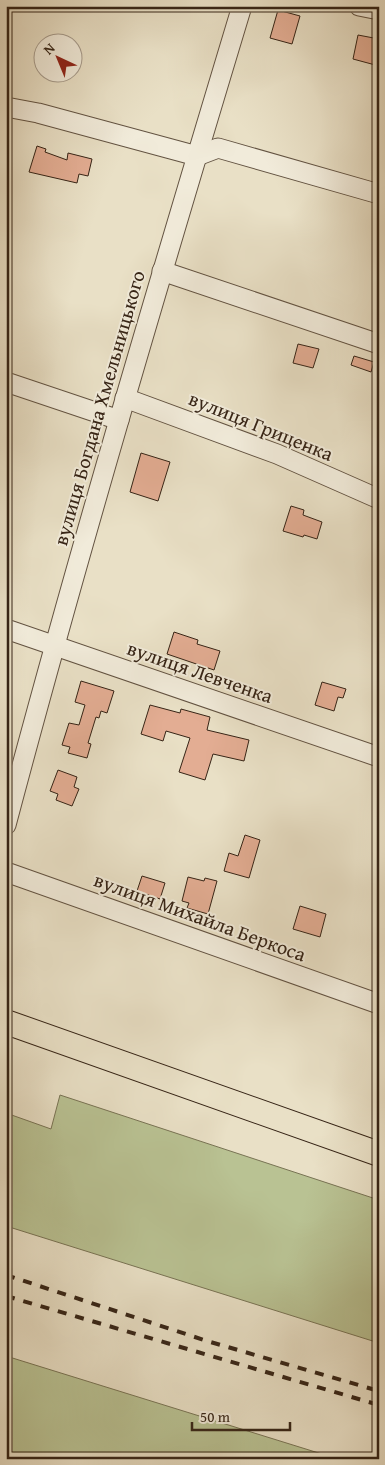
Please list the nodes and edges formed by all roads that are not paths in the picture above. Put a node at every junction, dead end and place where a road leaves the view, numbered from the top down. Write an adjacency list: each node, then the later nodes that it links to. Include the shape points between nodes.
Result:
1 (242, 6): 5 (street, вулиця Богдана Хмельницького)
2 (359, 6): 3 (street)
3 (379, 10)
4 (6, 107): 5 (street)
5 (197, 156): 6 (street, via 218,148); 7 (street, вулиця Богдана Хмельницького)
6 (379, 194)
7 (162, 271): 8 (street); 10 (street, вулиця Богдана Хмельницького)
8 (379, 344)
9 (6, 382): 11 (street)
10 (124, 398): 11 (street, вулиця Богдана Хмельницького); 12 (street, вулиця Гриценка, via 277,454)
11 (119, 420): 14 (street, вулиця Богдана Хмельницького)
12 (379, 499)
13 (6, 629): 14 (street, вулиця Левченка)
14 (54, 646): 15 (street, вулиця Левченка); 16 (street, вулиця Богдана Хмельницького)
15 (379, 757)
16 (6, 825)
17 (6, 872): 18 (street, вулиця Михайла Беркоса)
18 (379, 1004)
19 (6, 1022): 20 (main road)
20 (379, 1154)

